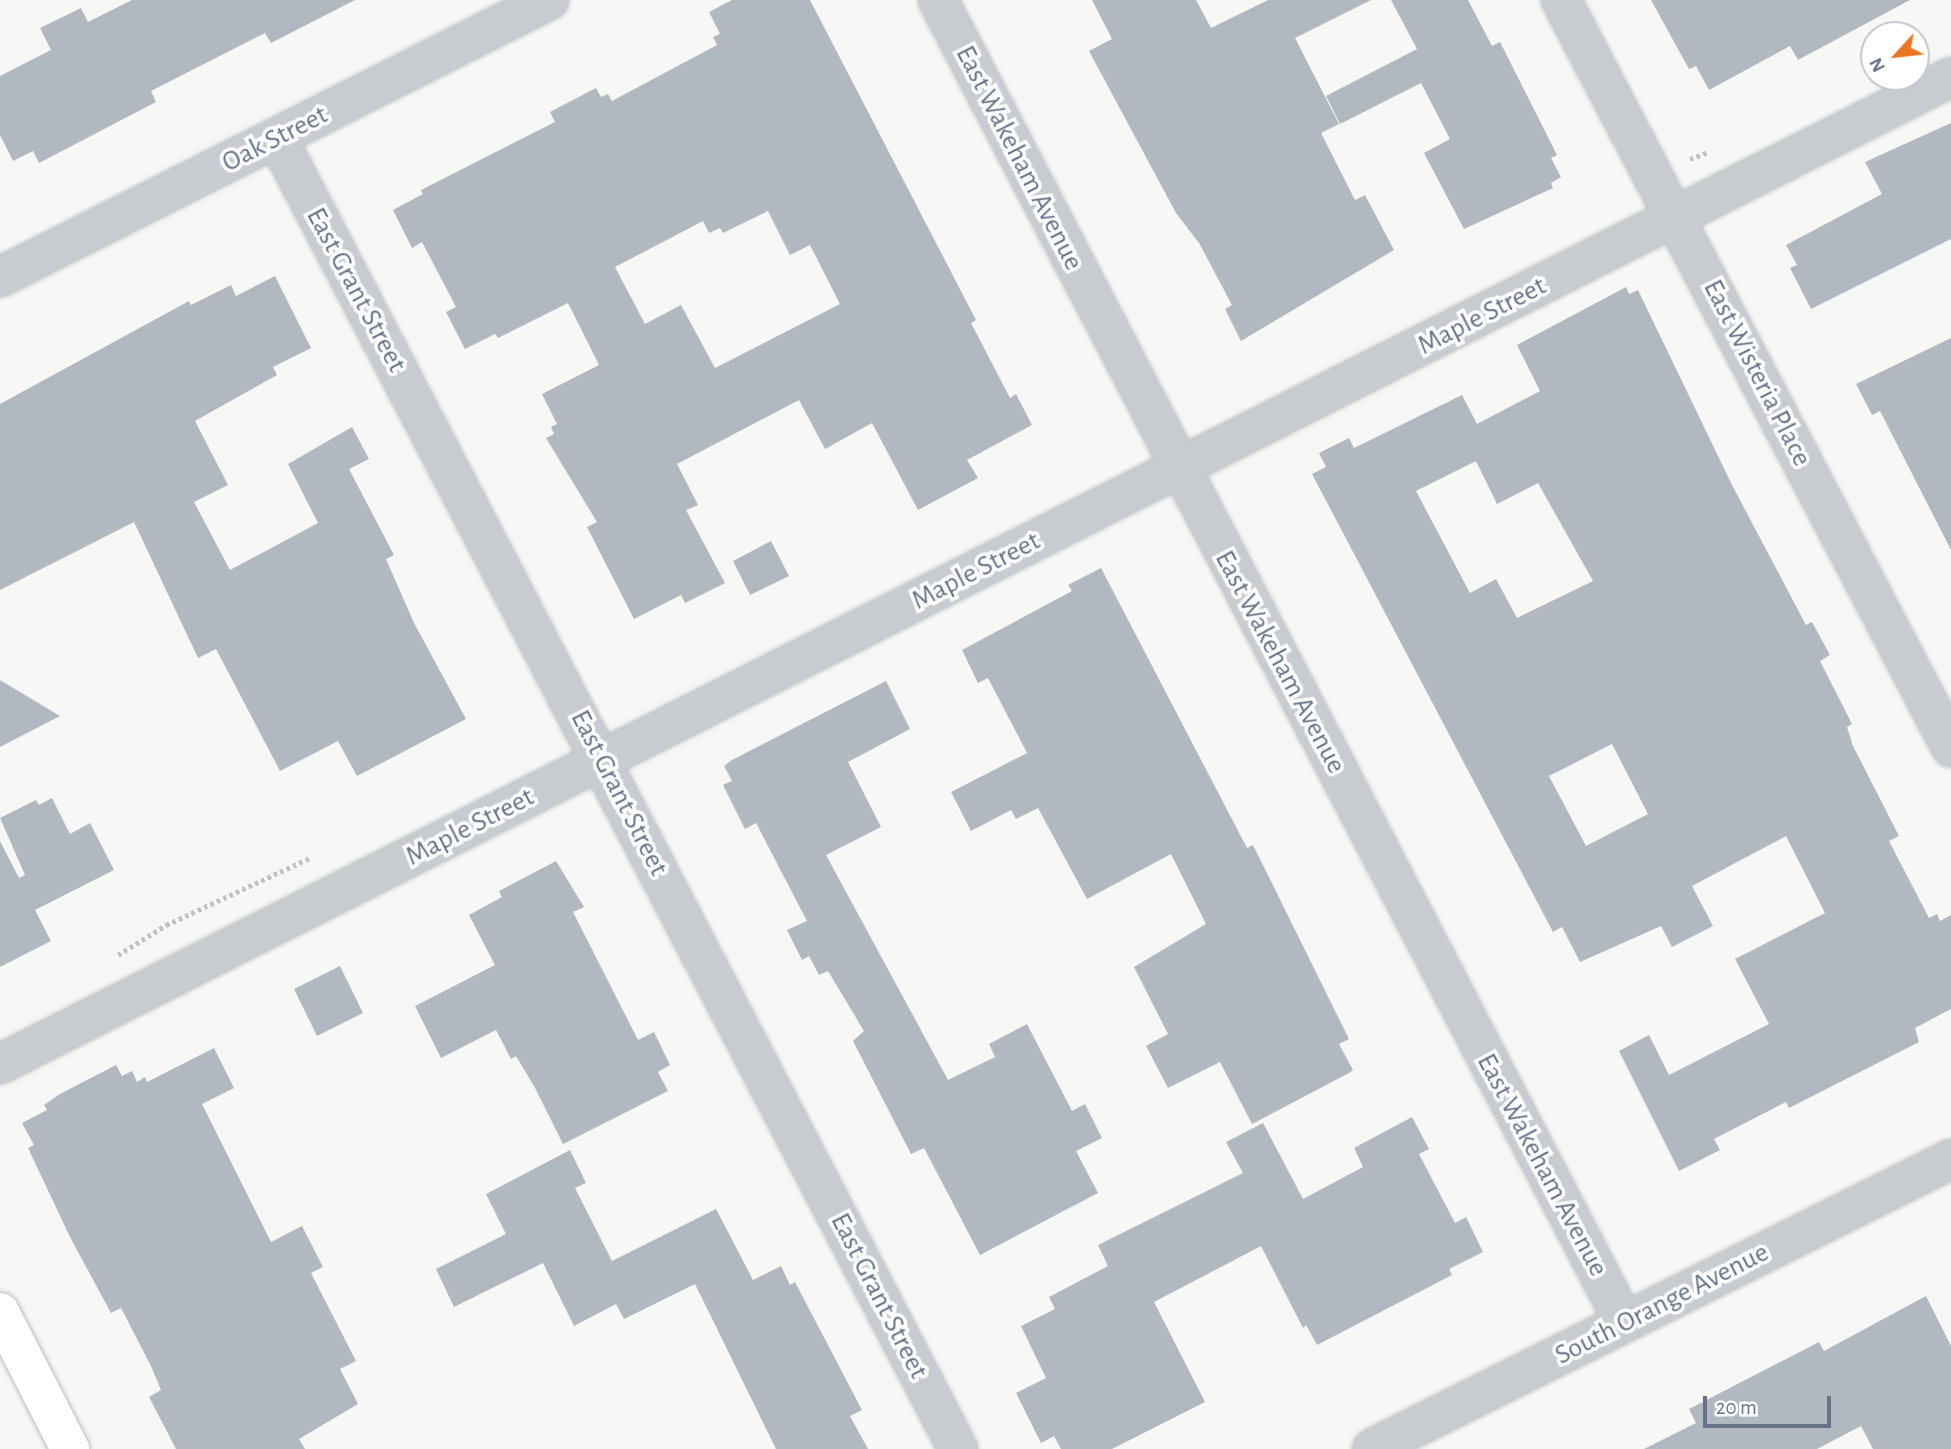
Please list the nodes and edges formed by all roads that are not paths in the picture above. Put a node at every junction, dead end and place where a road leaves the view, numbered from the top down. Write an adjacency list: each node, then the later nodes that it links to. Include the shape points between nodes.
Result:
1 (550, 0): 5 (street, Oak Street)
2 (938, 0): 8 (street, East Wakeham Avenue)
3 (1562, 0): 6 (street, East Wisteria Place)
4 (1951, 78): 6 (street, Maple Street)
5 (277, 138): 7 (street, Oak Street); 10 (street, East Grant Street)
6 (1676, 219): 8 (street, Maple Street); 9 (street, East Wisteria Place)
7 (0, 277)
8 (1179, 469): 10 (street, Maple Street); 14 (street, East Wakeham Avenue)
9 (1951, 747)
10 (602, 760): 11 (street, Maple Street); 16 (street, East Grant Street)
11 (0, 1064)
12 (1951, 1159): 14 (street, South Orange Avenue)
13 (0, 1312): 15 (street)
14 (1624, 1322): 17 (street, South Orange Avenue)
15 (70, 1449)
16 (958, 1449)
17 (1372, 1449)

